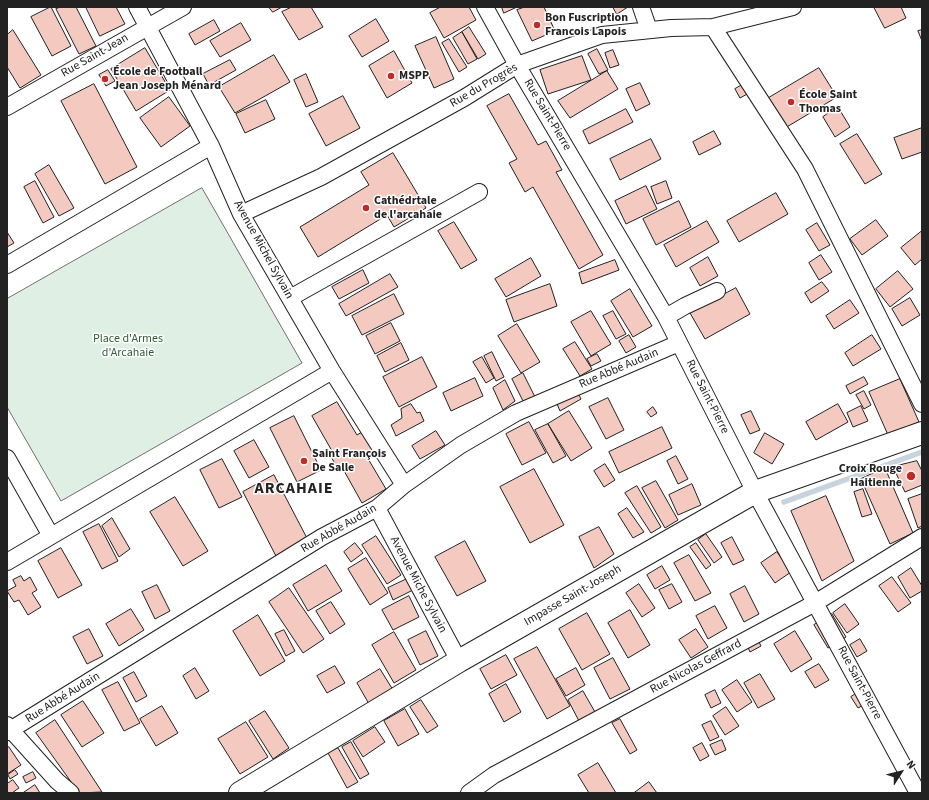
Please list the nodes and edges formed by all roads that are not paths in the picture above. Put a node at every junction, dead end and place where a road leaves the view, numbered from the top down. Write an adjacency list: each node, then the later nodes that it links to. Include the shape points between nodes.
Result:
1 (137, 7): 6 (street, Avenue Michel Sylvain)
2 (183, 7): 6 (street, Rue Saint-Jean)
3 (485, 7): 9 (street, Rue Saint-Pierre)
4 (641, 7): 8 (street)
5 (793, 7): 7 (street, Rue du Progrès)
6 (148, 26): 10 (street, Rue Saint-Jean); 11 (street, Avenue Michel Sylvain)
7 (713, 27): 8 (street, Rue du Progrès); 20 (street, via 805,169)
8 (649, 30): 9 (street, Rue du Progrès, via 602,35)
9 (517, 65): 13 (street, Rue du Progrès, via 464,98 321,177); 17 (street, Rue Saint-Pierre)
10 (7, 107)
11 (211, 146): 13 (street, Avenue Michel Sylvain); 14 (street)
12 (479, 192): 16 (street)
13 (241, 214): 16 (street, Avenue Michel Sylvain)
14 (7, 265)
15 (717, 290): 17 (street)
16 (290, 298): 19 (street, Avenue Michel Sylvain)
17 (666, 317): 18 (street, Rue Saint-Pierre)
18 (680, 343): 23 (street, Rue Abbé Audain, via 516,413 461,445); 24 (street, Rue Saint-Pierre)
19 (332, 371): 23 (street, Avenue Michel Sylvain); 26 (street)
20 (922, 404)
21 (922, 433): 24 (street, Impasse Saint-Joseph)
22 (7, 458): 26 (street)
23 (404, 485): 25 (street, Rue Abbé Audain)
24 (755, 492): 29 (street, Rue Saint-Pierre); 30 (street, Impasse Saint-Joseph)
25 (377, 508): 30 (street, Avenue Miche Sylvain); 31 (street, Rue Abbé Audain, via 322,537)
26 (51, 536): 28 (street)
27 (922, 537): 29 (street, Rue Nicolas Geffrard)
28 (7, 562)
29 (815, 603): 34 (street, Rue Nicolas Geffrard, via 494,775); 35 (street, Rue Saint-Pierre)
30 (459, 661): 33 (street, Impasse Saint-Joseph)
31 (8, 729): 32 (street)
32 (71, 793)
33 (240, 793)
34 (469, 793)
35 (918, 793)

